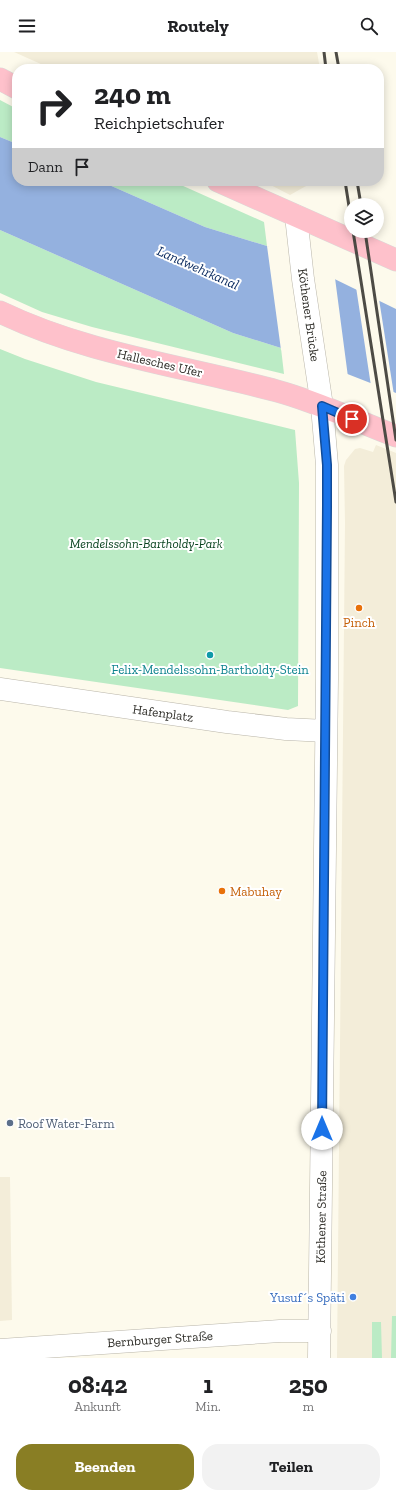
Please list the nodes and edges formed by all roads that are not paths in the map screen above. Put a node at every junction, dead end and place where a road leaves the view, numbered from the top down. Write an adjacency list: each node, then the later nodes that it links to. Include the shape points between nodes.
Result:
1 (0, 79): 2 (main road)
2 (12, 85)
3 (229, 186): 4 (main road)
4 (296, 216): 5 (main road); 7 (street, Köthener Brücke)
5 (396, 260)
6 (0, 312): 8 (main road, Hallesches Ufer, via 72,340 279,392)
7 (318, 381): 8 (street, Köthener Straße)
8 (322, 406): 9 (main road, Hallesches Ufer); 11 (street, Köthener Straße, via 327,491)
9 (396, 436)
10 (0, 689): 11 (street, Hafenplatz, via 234,723)
11 (326, 731): 12 (street, Köthener Straße)
12 (320, 1330): 13 (street, Bernburger Straße); 14 (street, Köthener Straße)
13 (0, 1350)
14 (319, 1358)

